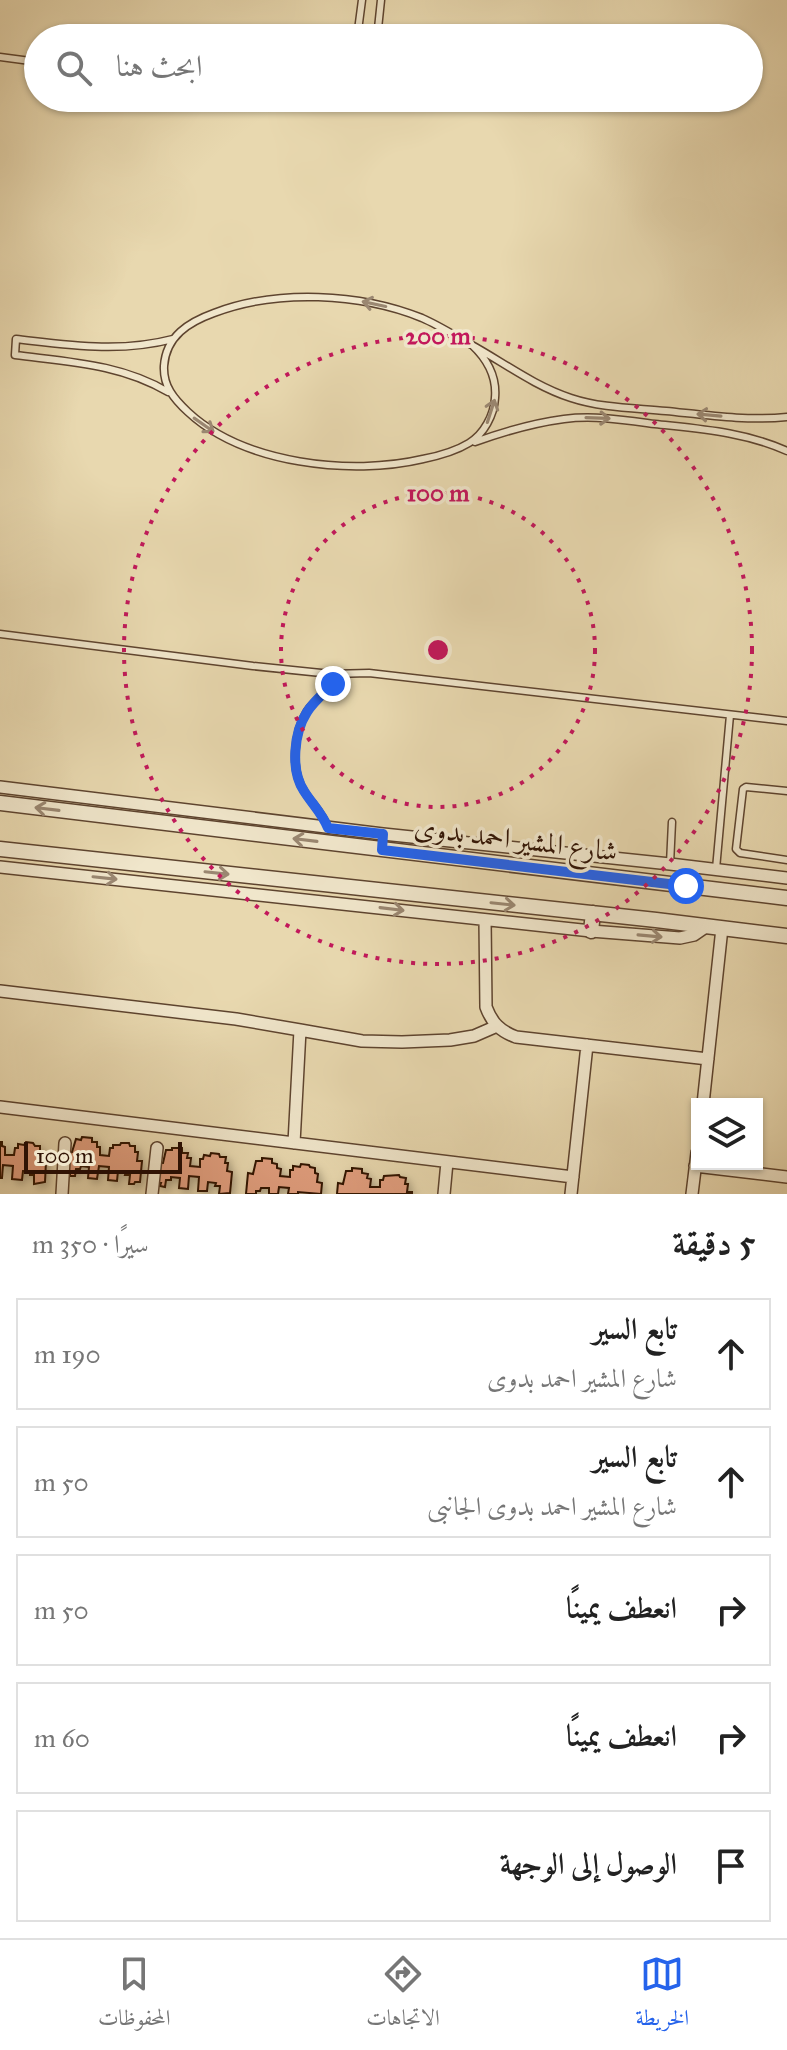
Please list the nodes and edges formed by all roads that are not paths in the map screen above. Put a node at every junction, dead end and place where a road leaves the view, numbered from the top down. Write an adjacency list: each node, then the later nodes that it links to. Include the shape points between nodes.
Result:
1 (362, 0): 3 (lane)
2 (381, 0): 4 (lane)
3 (359, 24)
4 (378, 24)
5 (0, 57): 6 (lane)
6 (24, 60)
7 (174, 338): 8 (lane, one-way to 7, via 389,307 314,297 231,307 187,325); 9 (lane, via 128,347); 11 (lane, via 164,370)
8 (472, 345): 12 (lane, one-way to 8, via 751,419 585,402 544,387); 13 (lane, one-way to 8, via 487,423 495,395 490,367)
9 (82, 346): 10 (lane); 10 (lane, via 16,339 15,355)
10 (81, 364): 11 (lane, via 130,374)
11 (171, 394): 13 (lane, one-way to 13, via 190,415 226,438 307,463 391,465)
12 (787, 417)
13 (467, 444): 14 (lane, one-way to 14, via 550,421 594,417 723,432)
14 (787, 451)
15 (0, 634): 16 (lane)
16 (341, 674): 17 (lane); 23 (lane, via 309,708 298,737 298,777)
17 (730, 715): 18 (lane); 30 (lane)
18 (787, 721)
19 (0, 787): 23 (street)
20 (787, 791): 26 (lane, via 746,787 742,792 737,852)
21 (0, 803): 24 (street, شارع المشير احمد بدوى, one-way to 21)
22 (672, 822): 28 (lane)
23 (328, 828): 24 (street)
24 (382, 842): 28 (street); 33 (street, شارع المشير احمد بدوى)
25 (0, 849): 34 (street, one-way to 34)
26 (770, 858): 27 (lane); 31 (lane)
27 (787, 860)
28 (670, 864): 30 (street)
29 (0, 867): 35 (street, one-way to 35)
30 (716, 869): 31 (street)
31 (769, 875): 32 (street)
32 (787, 878)
33 (787, 898)
34 (593, 913): 36 (street); 37 (street)
35 (485, 920): 37 (street); 40 (street, via 486,1007)
36 (714, 927): 37 (street, one-way to 36, via 680,938); 38 (street); 43 (street)
37 (591, 931)
38 (787, 936)
39 (0, 991): 41 (street)
40 (497, 1026): 41 (street, via 474,1036 402,1042); 42 (street, via 516,1037)
41 (300, 1030): 47 (street)
42 (587, 1045): 43 (street); 52 (street)
43 (708, 1059): 44 (street)
44 (704, 1098)
45 (0, 1107): 47 (street)
46 (65, 1143): 54 (street)
47 (294, 1143): 49 (street)
48 (157, 1148): 55 (street)
49 (447, 1162): 52 (street); 56 (street)
50 (695, 1170): 58 (street)
51 (728, 1170): 53 (street)
52 (573, 1177): 57 (street)
53 (787, 1177)
54 (62, 1194)
55 (152, 1194)
56 (444, 1194)
57 (571, 1194)
58 (692, 1194)

